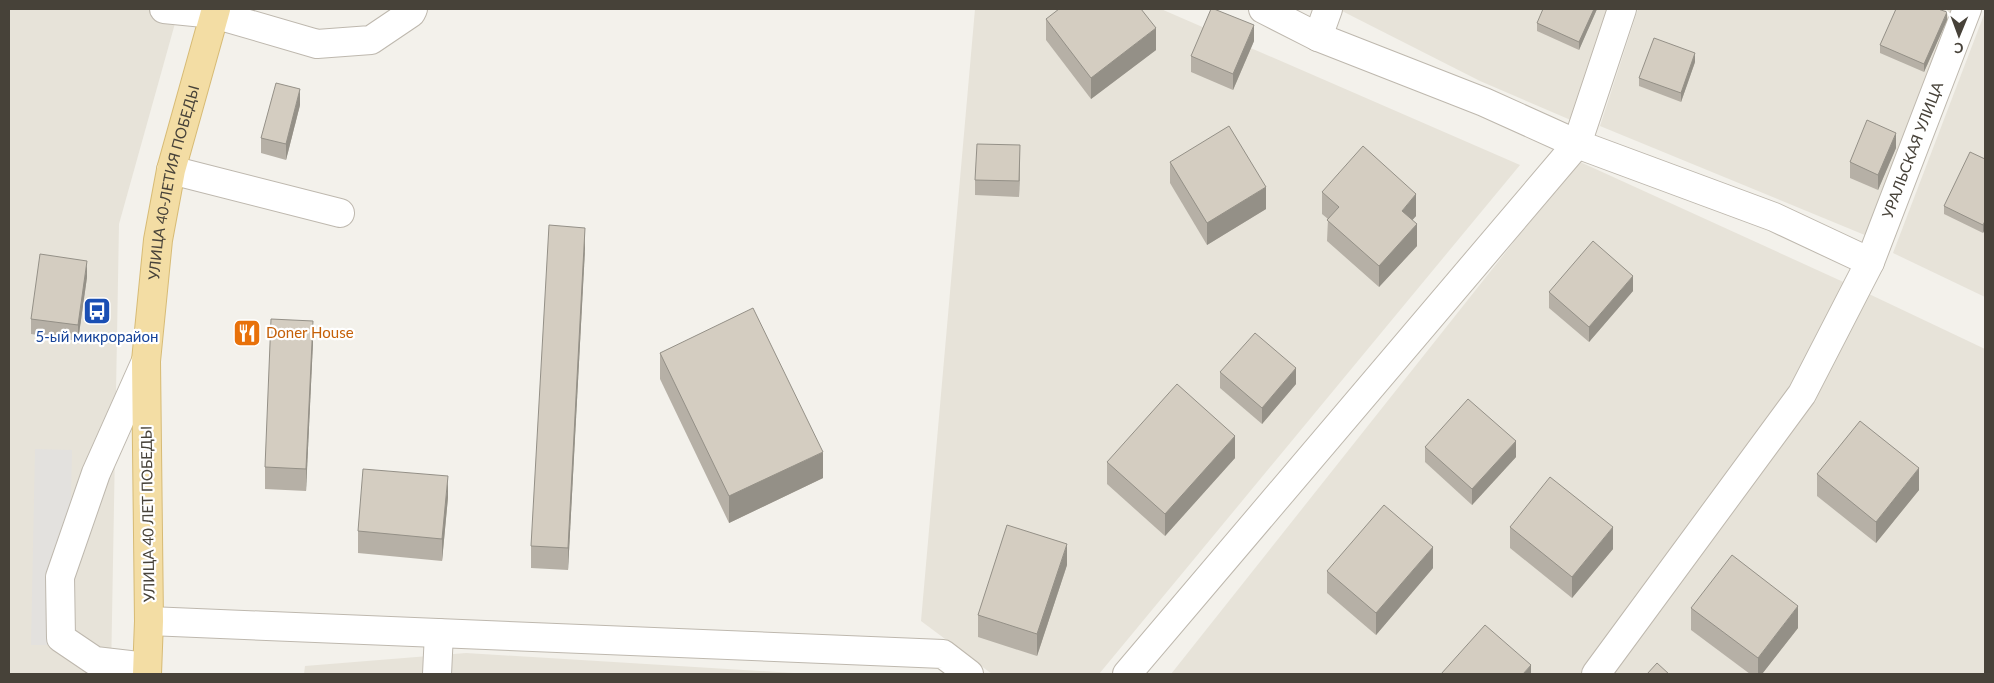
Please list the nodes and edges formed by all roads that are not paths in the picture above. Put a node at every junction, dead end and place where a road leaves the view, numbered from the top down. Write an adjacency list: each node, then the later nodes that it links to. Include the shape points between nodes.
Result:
1 (164, 9): 7 (street)
2 (413, 9): 7 (street, via 371,40 317,44)
3 (1263, 9): 8 (street)
4 (1328, 9): 8 (street)
5 (1622, 9): 9 (street)
6 (1966, 9): 12 (street, УРАЛЬСКАЯ УЛИЦА)
7 (215, 12): 10 (main road, УЛИЦА 40-ЛЕТИЯ ПОБЕДЫ)
8 (1318, 37): 9 (street, via 1484,102)
9 (1577, 144): 12 (street, via 1774,217); 19 (street)
10 (171, 170): 11 (street); 13 (main road, УЛИЦА 40-ЛЕТИЯ ПОБЕДЫ, via 158,240)
11 (340, 213)
12 (1870, 262): 20 (street, УРАЛЬСКАЯ УЛИЦА, via 1802,394)
13 (146, 361): 14 (main road, УЛИЦА 40 ЛЕТ ПОБЕДЫ); 16 (street, via 96,473 60,577 61,638 95,661)
14 (149, 621): 15 (street); 16 (main road, УЛИЦА 40 ЛЕТ ПОБЕДЫ)
15 (440, 633): 17 (street); 18 (street, via 943,654)
16 (147, 671)
17 (437, 674)
18 (969, 674)
19 (1127, 674)
20 (1596, 674)

